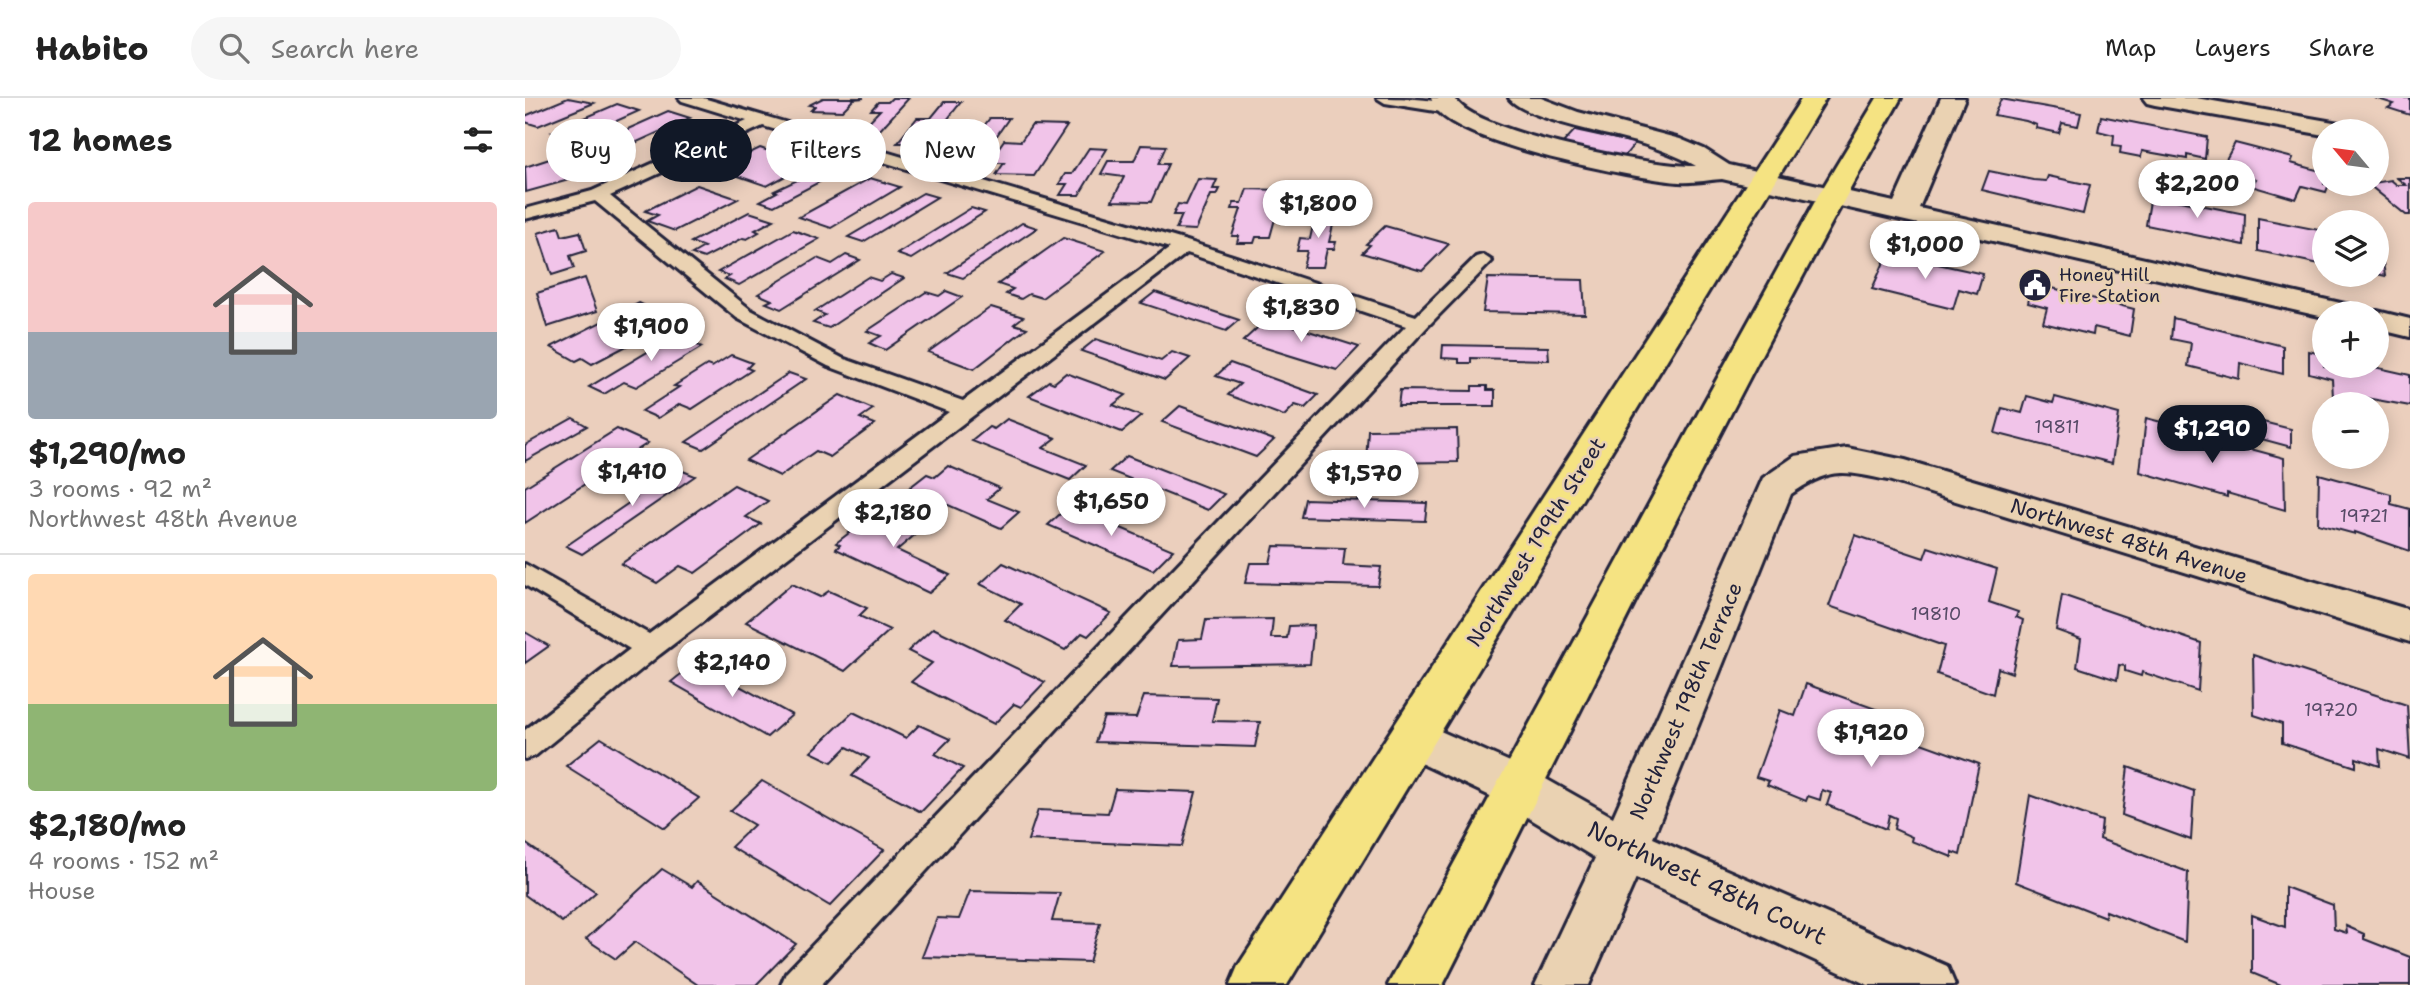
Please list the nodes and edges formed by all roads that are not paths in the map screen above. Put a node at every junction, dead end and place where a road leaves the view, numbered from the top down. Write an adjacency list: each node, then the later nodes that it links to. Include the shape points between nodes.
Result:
1 (687, 98): 9 (lane)
2 (1385, 98): 7 (lane)
3 (1814, 98): 13 (main road, Northwest 199th Street)
4 (1889, 98): 15 (main road)
5 (1953, 98): 16 (street)
6 (2155, 98): 10 (street)
7 (1446, 103): 11 (street, via 1476,125)
8 (1532, 104): 11 (street); 12 (street, via 1658,141 1701,157)
9 (760, 121): 14 (lane); 18 (lane)
10 (2312, 125)
11 (1500, 133): 12 (street, via 1636,169)
12 (1722, 172): 13 (street)
13 (1763, 180): 15 (street); 29 (main road, Northwest 199th Street)
14 (598, 195): 17 (lane); 24 (lane, via 744,314 835,362)
15 (1832, 196): 16 (street); 31 (main road)
16 (1903, 212): 20 (street)
17 (525, 214)
18 (1184, 246): 22 (lane); 24 (lane)
19 (1483, 261): 22 (lane)
20 (2312, 305)
21 (2389, 323): 23 (street)
22 (1419, 324): 33 (lane)
23 (2410, 328)
24 (966, 410): 28 (lane)
25 (1847, 460): 27 (street, Northwest 48th Avenue, via 1892,469); 32 (street, Northwest 198th Terrace, via 1808,465 1776,487)
26 (525, 573): 28 (lane)
27 (2410, 626)
28 (650, 648): 30 (lane)
29 (1413, 739): 31 (street, Northwest 48th Court); 34 (main road, Northwest 199th Street)
30 (525, 747)
31 (1520, 788): 32 (street, Northwest 48th Court); 35 (main road)
32 (1624, 849): 36 (street, Northwest 198th Terrace); 37 (street, Northwest 48th Court)
33 (798, 985)
34 (1257, 985)
35 (1415, 985)
36 (1562, 985)
37 (1929, 985)

